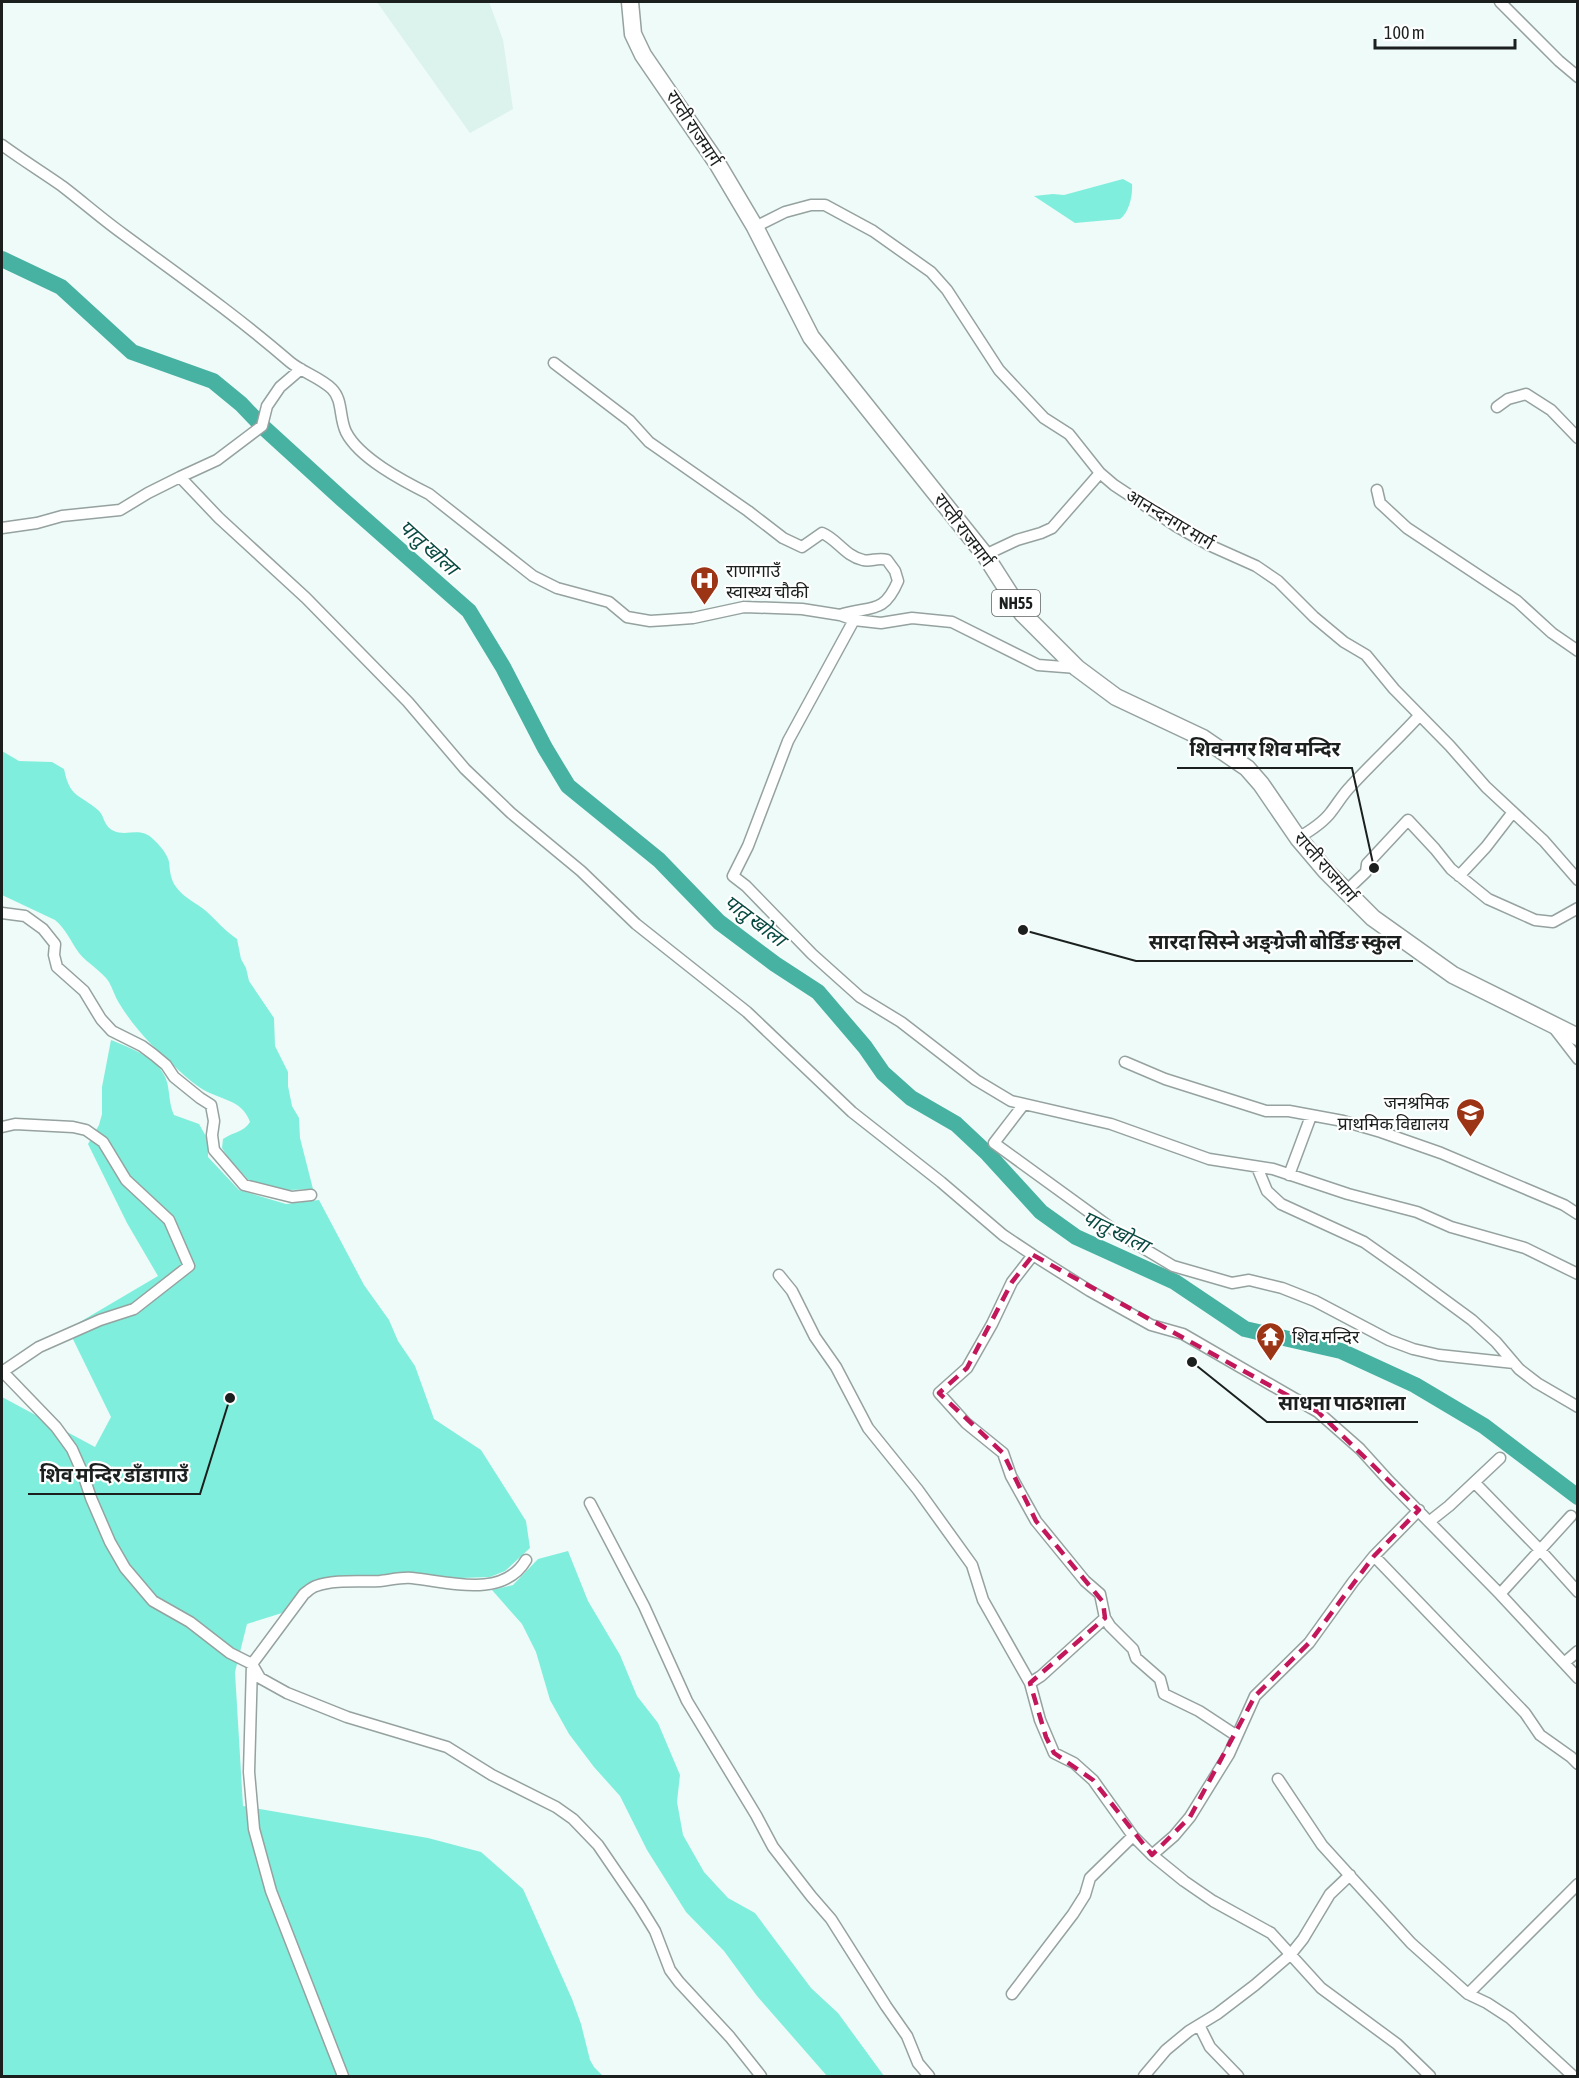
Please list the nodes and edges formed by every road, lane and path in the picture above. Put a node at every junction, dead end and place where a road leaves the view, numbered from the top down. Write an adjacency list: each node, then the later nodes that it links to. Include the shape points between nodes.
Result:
1 (630, 2): 5 (main road, राप्ती राजमार्ग / NH55, via 633,34 644,55)
2 (1500, 2): 3 (street)
3 (1578, 76)
4 (2, 145): 7 (street, via 211,297)
5 (755, 227): 10 (street, आनन्दनगर मार्ग, via 785,212 825,205 873,231 931,272 999,370 1044,418 1069,434); 14 (main road, राप्ती राजमार्ग / NH55, via 811,337)
6 (554, 363): 15 (street, via 630,421 649,442 783,538 802,547 822,533 843,551 865,561 887,560 898,580 892,594 868,610)
7 (301, 369): 11 (street, via 280,387 267,406 262,426 217,460); 15 (street, via 332,388 339,398 345,430 354,446 429,494 533,576 557,588 609,602 627,617 650,621 693,618 744,607)
8 (1497, 407): 9 (street, via 1526,394 1551,410)
9 (1578, 438)
10 (1100, 472): 14 (street, via 1052,528); 19 (street, आनन्दनगर मार्ग, via 1176,526 1278,581 1314,617 1366,655)
11 (180, 477): 13 (street, via 120,510); 38 (street, via 306,598 511,813 581,871 636,924 747,1012 852,1112)
12 (1377, 490): 17 (street, via 1380,503 1407,528 1517,602)
13 (2, 528)
14 (985, 555): 18 (main road, राप्ती राजमार्ग / NH55, via 1022,613)
15 (840, 615): 16 (street)
16 (854, 620): 18 (street, via 880,623 912,618 952,622 1038,665); 31 (street, via 788,741 733,876 860,997 901,1022 976,1080 999,1095)
17 (1578, 651)
18 (1077, 668): 21 (main road, राप्ती राजमार्ग / NH55, via 1116,697 1203,738 1247,768)
19 (1419, 716): 20 (street, आनन्दनगर मार्ग); 21 (street, via 1350,787 1330,814)
20 (1513, 812): 22 (street); 23 (street, आनन्दनगर मार्ग)
21 (1298, 838): 24 (main road, राप्ती राजमार्ग / NH55)
22 (1459, 876): 24 (street, via 1408,820); 25 (street, via 1488,899 1535,920 1553,922)
23 (1578, 880)
24 (1345, 892): 27 (main road, राप्ती राजमार्ग / NH55, via 1373,918 1453,975)
25 (1578, 908)
26 (2, 913): 36 (street, via 25,916 43,929 55,944 57,967 84,991 112,1031 142,1046 211,1105 214,1150 244,1185 292,1197)
27 (1551, 1023): 28 (main road, राप्ती राजमार्ग / NH55); 29 (street)
28 (1578, 1037)
29 (1578, 1059)
30 (1125, 1062): 32 (street, via 1165,1079 1266,1110)
31 (1024, 1104): 34 (street, via 1110,1124 1209,1160); 41 (street, via 994,1143 1118,1233 1173,1266 1232,1283 1249,1280 1282,1288 1413,1349)
32 (1311, 1116): 35 (street); 37 (street, via 1343,1121 1442,1153)
33 (2, 1127): 42 (street, via 73,1127 86,1130 103,1142 126,1180 169,1220 189,1266 134,1309 39,1347)
34 (1257, 1167): 35 (street); 41 (street, via 1267,1191 1281,1203 1364,1242 1472,1320)
35 (1289, 1175): 39 (street, via 1510,1242)
36 (311, 1195)
37 (1578, 1214)
38 (1033, 1255): 47 (street, via 1090,1291 1151,1324 1183,1334 1318,1412); 55 (street, via 1012,1282 967,1368 939,1393 966,1423 1003,1453 1036,1521 1100,1594)
39 (1578, 1274)
40 (779, 1275): 60 (street, via 836,1367 867,1428 908,1476 972,1565 982,1600)
41 (1514, 1363): 43 (street, via 1537,1383)
42 (2, 1371): 58 (street, via 72,1449 110,1542 140,1587 153,1601)
43 (1578, 1407)
44 (1500, 1458): 45 (street)
45 (1475, 1482): 49 (street); 50 (street)
46 (590, 1503): 74 (street, via 644,1606 687,1701 773,1847 831,1919)
47 (1419, 1510): 49 (street); 51 (street)
48 (1571, 1516): 50 (street)
49 (1430, 1521): 54 (street)
50 (1541, 1551): 53 (street); 54 (street)
51 (1374, 1556): 61 (street, via 1309,1643 1255,1696); 62 (street, via 1525,1713 1540,1736)
52 (526, 1560): 58 (street, via 508,1579 490,1583 459,1586 409,1578 316,1586 304,1594)
53 (1576, 1589)
54 (1500, 1594): 57 (street)
55 (1105, 1618): 60 (street); 61 (street, via 1133,1649 1136,1658 1160,1679 1164,1694)
56 (1578, 1652): 57 (street)
57 (1564, 1663): 59 (street)
58 (252, 1664): 72 (street, via 249,1772 254,1829 271,1891); 73 (street, via 260,1678 287,1693 347,1717 447,1747 573,1820 598,1845 639,1905 655,1931 670,1970)
59 (1578, 1678)
60 (1030, 1683): 64 (street, via 1054,1753 1074,1763 1093,1780)
61 (1237, 1736): 65 (street, via 1190,1817)
62 (1578, 1764)
63 (1278, 1779): 66 (street, via 1322,1845)
64 (1133, 1836): 65 (street); 69 (street, via 1090,1878 1073,1914)
65 (1152, 1855): 68 (street, via 1213,1901 1272,1933)
66 (1350, 1875): 68 (street, via 1330,1894); 70 (street, via 1411,1943)
67 (1578, 1884): 70 (street)
68 (1292, 1954): 71 (street); 77 (street, via 1321,1988 1397,2044)
69 (1012, 1994)
70 (1468, 1994): 78 (street, via 1510,2018)
71 (1199, 2025): 75 (street, via 1166,2050); 76 (street, via 1210,2047)
72 (342, 2076)
73 (761, 2076)
74 (929, 2076)
75 (1144, 2076)
76 (1239, 2076)
77 (1430, 2076)
78 (1573, 2076)

